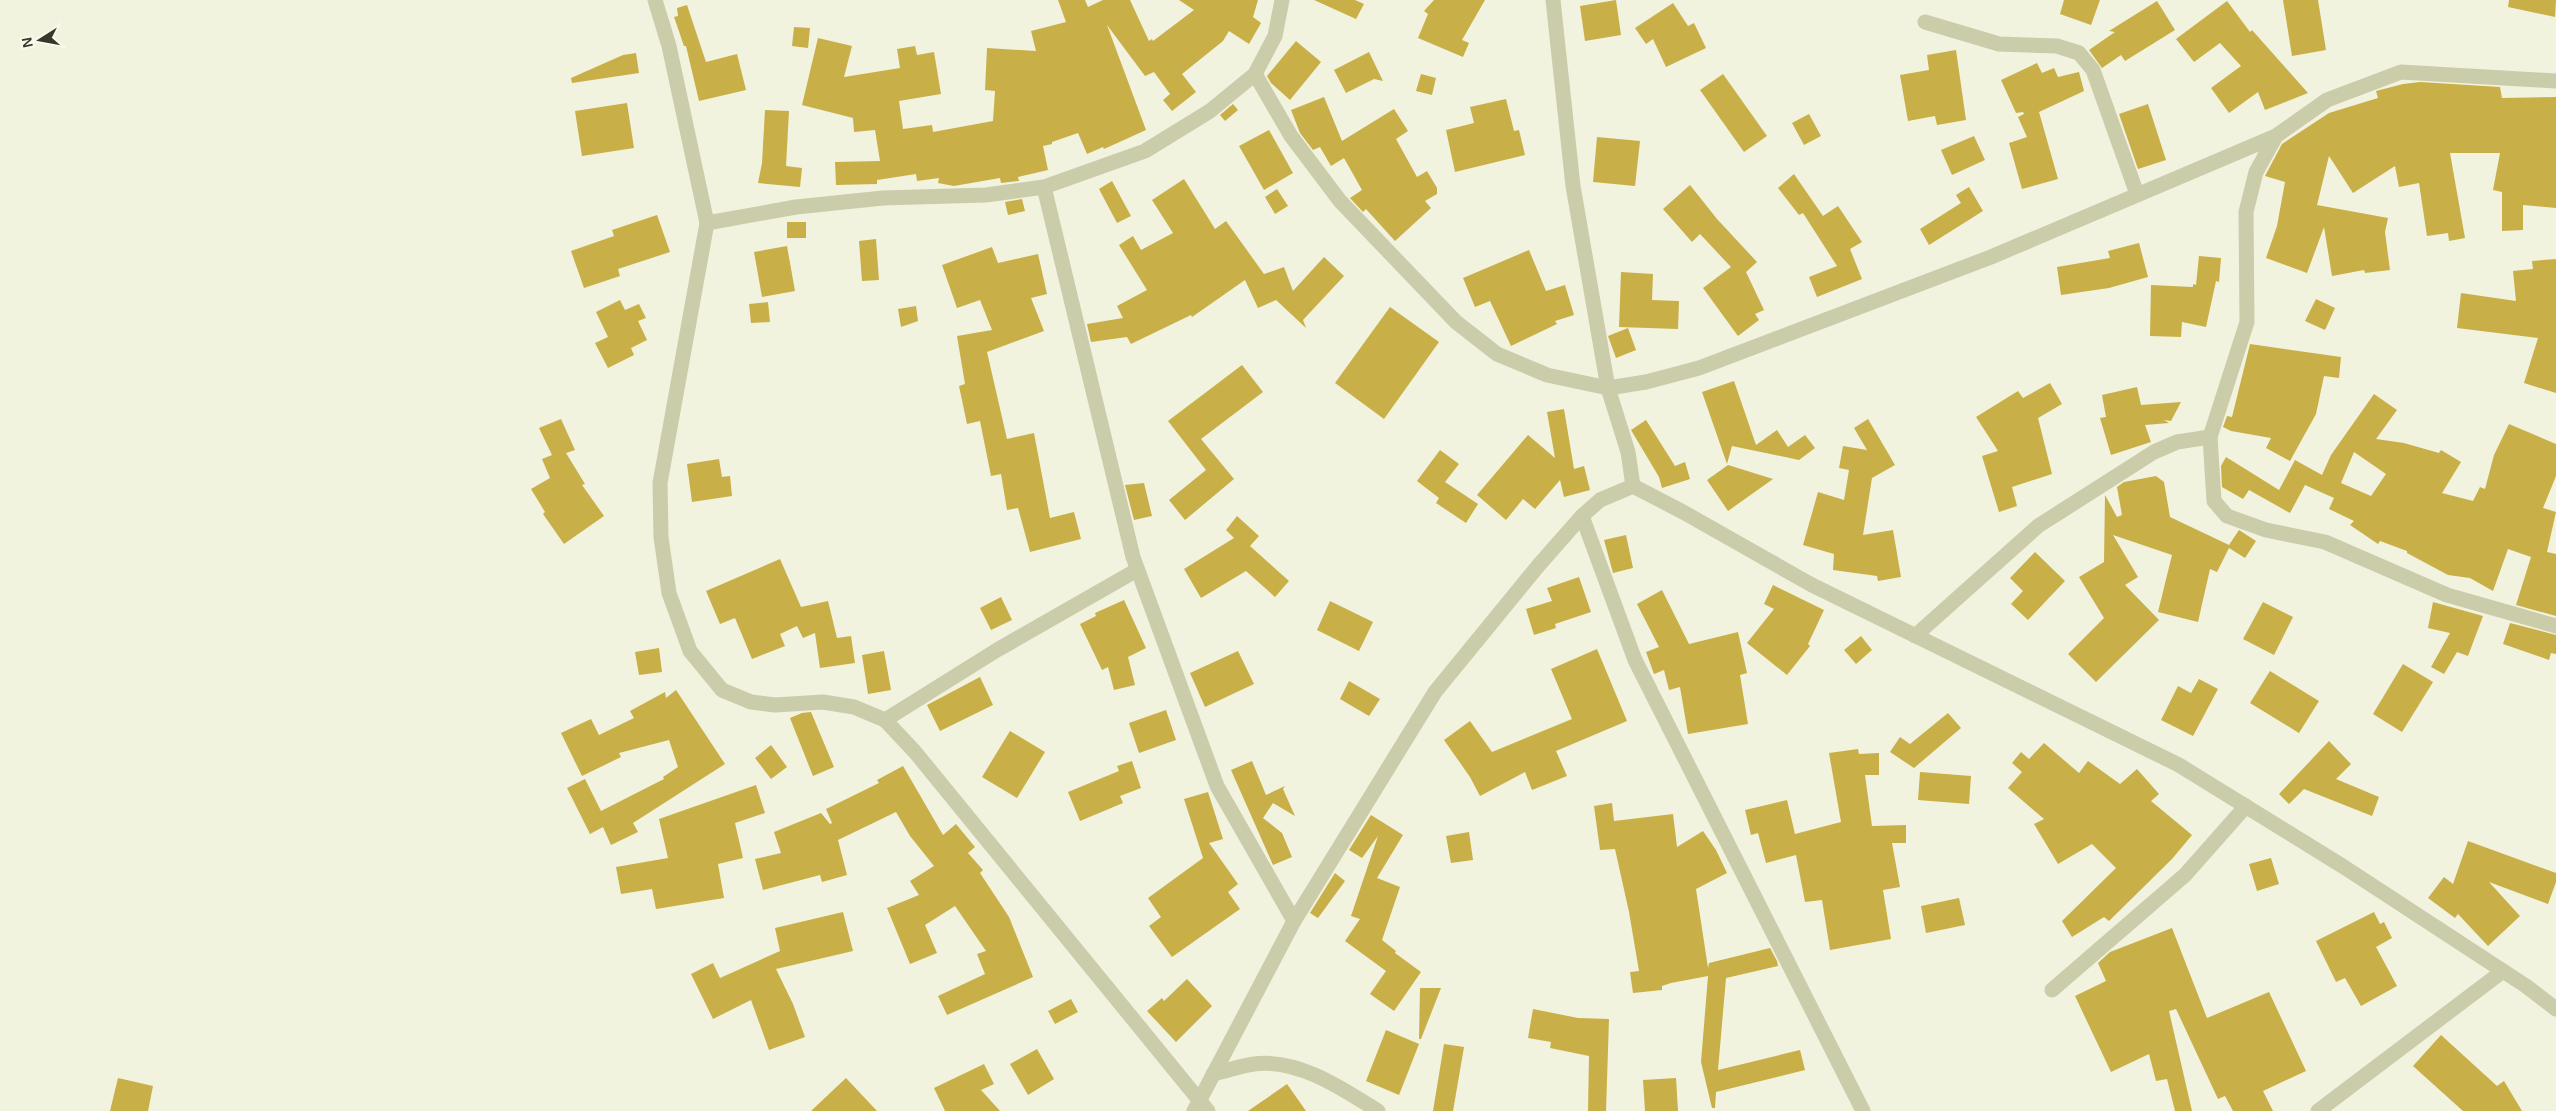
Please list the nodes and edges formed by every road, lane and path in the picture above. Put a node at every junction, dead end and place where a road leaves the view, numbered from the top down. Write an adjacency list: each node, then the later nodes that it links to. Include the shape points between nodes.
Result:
1 (656, 0): 10 (street, via 669,46)
2 (1282, 0): 5 (street, via 1275,36)
3 (1553, 0): 11 (street, via 1573,186)
4 (1925, 22): 9 (street, via 1999,44 2057,46 2079,53 2093,70)
5 (1255, 74): 8 (street, via 1210,111 1145,151); 11 (street, via 1291,136 1340,200 1456,322 1497,354 1547,375)
6 (2556, 81): 7 (street, via 2401,72 2327,100)
7 (2276, 136): 9 (street); 12 (street, via 2256,172 2246,212 2247,322)
8 (1044, 187): 10 (street, via 986,195 883,198 796,207); 15 (street)
9 (2137, 194): 11 (street, via 1991,257 1699,368)
10 (706, 223): 18 (street, via 660,483 661,536 672,602 690,651 722,690 751,702 775,705 823,702 854,708)
11 (1608, 388): 13 (street, via 1628,452)
12 (2210, 437): 16 (street, via 2214,501 2227,516 2266,530 2325,542 2447,595); 17 (street, via 2177,442 2154,452 2038,526)
13 (1633, 486): 14 (street, via 1600,500); 17 (street, via 1812,586)
14 (1582, 516): 20 (street, via 1436,692); 27 (street, via 1635,660)
15 (1137, 570): 18 (street, via 997,650); 20 (street, via 1217,786)
16 (2556, 626)
17 (1916, 636): 19 (street, via 2179,765)
18 (885, 720): 25 (street, via 915,752)
19 (2246, 806): 21 (street); 22 (street, via 2186,875)
20 (1294, 921): 24 (street)
21 (2503, 971): 23 (street); 28 (street)
22 (2052, 990)
23 (2556, 1009)
24 (1213, 1074): 25 (street); 26 (street, via 1254,1064 1296,1068)
25 (1200, 1108)
26 (1378, 1111)
27 (1864, 1111)
28 (2318, 1111)

